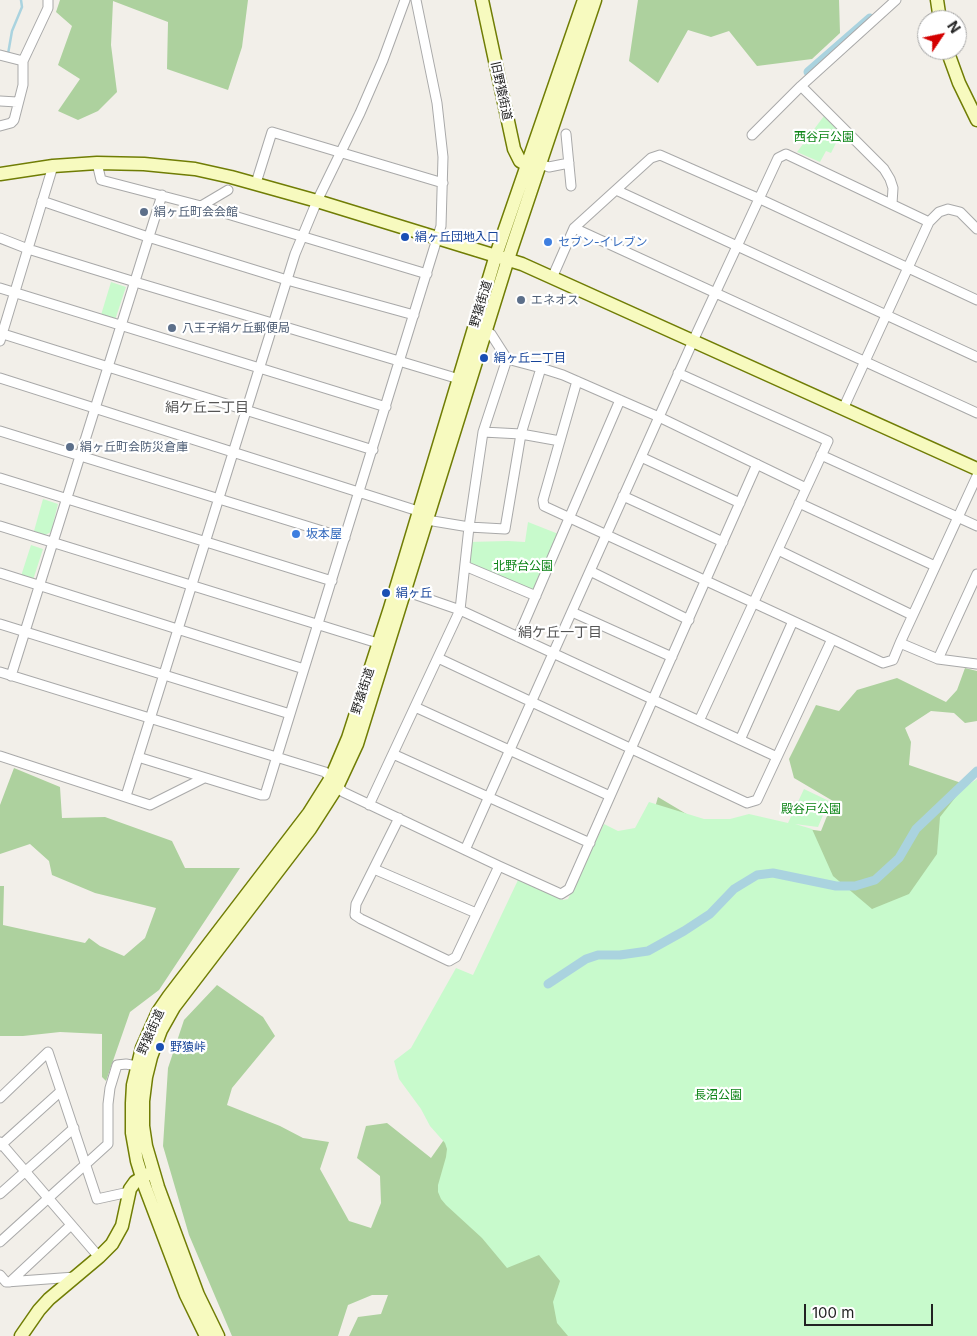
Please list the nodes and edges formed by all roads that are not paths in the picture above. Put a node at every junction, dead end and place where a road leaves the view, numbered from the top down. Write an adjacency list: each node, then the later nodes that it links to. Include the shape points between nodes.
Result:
1 (48, 0): 10 (street, via 48,8)
2 (405, 0): 18 (street, via 383,60)
3 (416, 0): 24 (street, via 437,103)
4 (482, 0): 22 (main road, 旧野猿街道, via 512,142 520,161)
5 (584, 0): 22 (main road, 野猿街道)
6 (595, 0): 22 (main road, 野猿街道)
7 (896, 0): 11 (street)
8 (0, 55): 10 (street)
9 (951, 60): 14 (main road)
10 (23, 61): 13 (street, via 23,85)
11 (801, 86): 17 (street); 33 (street, via 884,169 893,188)
12 (0, 100): 13 (street)
13 (17, 102): 15 (street, via 14,120)
14 (977, 120)
15 (0, 126)
16 (566, 134): 20 (street)
17 (752, 135)
18 (340, 153): 24 (street); 25 (street, via 272,132); 32 (street)
19 (97, 163): 21 (main road); 25 (main road, via 195,169); 29 (street, via 101,180)
20 (569, 163): 22 (street); 26 (street)
21 (53, 166): 23 (main road); 31 (street)
22 (534, 167): 44 (main road, 野猿街道)
23 (0, 174)
24 (444, 183): 41 (street)
25 (256, 184): 32 (main road)
26 (571, 186)
27 (228, 190): 34 (street)
28 (616, 190): 30 (street, via 651,158 660,155); 36 (street); 42 (street)
29 (162, 195): 34 (street); 39 (street)
30 (760, 199): 33 (street, via 778,158 786,154); 42 (street); 45 (street)
31 (42, 201): 39 (street); 43 (street)
32 (317, 201): 38 (street); 41 (main road)
33 (892, 204): 35 (street)
34 (201, 206): 38 (street)
35 (929, 222): 37 (street, via 939,212 948,209 960,212); 45 (street)
36 (574, 228): 47 (street); 52 (street)
37 (977, 230)
38 (303, 236): 46 (street); 48 (street)
39 (148, 237): 48 (street); 49 (street)
40 (0, 238): 43 (street)
41 (438, 238): 44 (main road); 46 (street)
42 (736, 247): 52 (street); 55 (street)
43 (28, 248): 49 (street); 51 (street)
44 (502, 257): 47 (main road); 58 (main road, 野猿街道); 70 (main road, 野猿街道)
45 (908, 268): 53 (street); 55 (street)
46 (427, 274): 54 (street)
47 (552, 278): 60 (main road)
48 (287, 280): 54 (street); 56 (street)
49 (134, 282): 56 (street); 57 (street)
50 (0, 288): 51 (street)
51 (15, 292): 57 (street); 59 (street)
52 (716, 292): 60 (street); 64 (street)
53 (977, 300)
54 (414, 315): 63 (street)
55 (886, 315): 61 (street); 64 (street)
56 (274, 324): 63 (street); 66 (street)
57 (121, 325): 65 (street); 66 (street)
58 (485, 331): 62 (street, via 491,334); 99 (main road, 野猿街道)
59 (1, 336): 65 (street)
60 (693, 341): 68 (street); 75 (main road)
61 (977, 357)
62 (507, 359): 67 (street); 80 (street)
63 (400, 361): 70 (street); 73 (street)
64 (865, 362): 75 (street); 77 (street)
65 (108, 367): 74 (street); 76 (street)
66 (260, 368): 73 (street); 76 (street)
67 (541, 368): 71 (street); 81 (street)
68 (678, 373): 78 (street); 86 (street, via 828,440)
69 (0, 378): 74 (street)
70 (459, 379): 99 (main road, 野猿街道)
71 (577, 381): 72 (street); 82 (street)
72 (620, 400): 78 (street); 100 (street)
73 (386, 407): 83 (street)
74 (95, 408): 84 (street); 85 (street)
75 (843, 409): 89 (main road)
76 (247, 410): 83 (street); 84 (street)
77 (977, 413)
78 (659, 417): 87 (street); 88 (street)
79 (0, 430): 85 (street)
80 (483, 432): 81 (street); 104 (street)
81 (520, 434): 82 (street); 104 (street, via 505,529)
82 (560, 441): 100 (street, via 543,500 544,506)
83 (372, 450): 93 (street)
84 (233, 452): 93 (street); 96 (street)
85 (80, 455): 95 (street); 96 (street)
86 (821, 455): 92 (street); 101 (street)
87 (641, 457): 94 (street); 97 (street)
88 (757, 464): 92 (street); 97 (street)
89 (977, 469)
90 (0, 478): 95 (street)
91 (975, 480): 101 (street)
92 (806, 488): 98 (street)
93 (359, 492): 99 (street); 106 (street)
94 (623, 496): 105 (street); 109 (street)
95 (66, 498): 107 (street); 108 (street)
96 (219, 498): 106 (street); 108 (street)
97 (740, 503): 109 (street)
98 (799, 503): 110 (street); 112 (street)
99 (422, 515): 104 (street); 120 (main road, 野猿街道); 135 (main road, 野猿街道)
100 (570, 517): 105 (street); 121 (street)
101 (958, 517): 103 (street); 112 (street)
102 (0, 526): 107 (street)
103 (977, 526)
104 (470, 527): 111 (street)
105 (606, 534): 113 (street); 116 (street)
106 (345, 538): 117 (street)
107 (53, 542): 118 (street); 119 (street)
108 (206, 542): 117 (street); 119 (street)
109 (723, 542): 116 (street)
110 (778, 550): 122 (street); 125 (street)
111 (465, 566): 121 (street); 123 (street)
112 (935, 566): 125 (street)
113 (590, 571): 124 (street); 126 (street)
114 (0, 573): 118 (street)
115 (977, 574): 139 (street)
116 (706, 580): 122 (street); 126 (street)
117 (332, 581): 129 (street)
118 (39, 586): 130 (street); 131 (street)
119 (193, 586): 129 (street); 130 (street)
120 (405, 590): 123 (street); 135 (main road, 野猿街道)
121 (536, 596): 132 (street)
122 (753, 603): 127 (street); 150 (street)
123 (460, 610): 132 (street); 138 (street)
124 (572, 612): 136 (street); 137 (street)
125 (912, 615): 134 (street)
126 (688, 620): 137 (street)
127 (793, 621): 133 (street); 151 (street)
128 (0, 624): 131 (street)
129 (318, 624): 135 (street); 141 (street)
130 (179, 629): 141 (street); 143 (street)
131 (25, 632): 143 (street); 144 (street)
132 (518, 637): 136 (street)
133 (832, 639): 134 (street, via 883,663 893,660); 158 (street)
134 (900, 643): 139 (street)
135 (384, 644): 160 (main road, 野猿街道)
136 (553, 653): 145 (street); 146 (street)
137 (672, 657): 145 (street)
138 (438, 658): 146 (street); 147 (street)
139 (938, 659): 140 (street)
140 (977, 664)
141 (304, 669): 148 (street)
142 (0, 672): 144 (street)
143 (164, 675): 148 (street); 149 (street)
144 (11, 676): 149 (street)
145 (653, 700): 150 (street); 152 (street)
146 (531, 702): 152 (street); 153 (street)
147 (415, 707): 153 (street); 154 (street)
148 (290, 714): 157 (street)
149 (150, 718): 156 (street); 157 (street)
150 (699, 721): 151 (street)
151 (740, 740): 158 (street)
152 (631, 749): 158 (street, via 747,803 757,800); 163 (street)
153 (510, 750): 163 (street); 164 (street)
154 (393, 754): 164 (street); 165 (street)
155 (0, 756): 162 (street)
156 (138, 757): 159 (street); 161 (street); 162 (street)
157 (277, 757): 160 (street, via 325,772); 161 (street)
158 (777, 757)
159 (204, 778): 161 (street); 162 (street, via 150,805)
160 (334, 782): 165 (street, via 343,792); 172 (main road, 野猿街道, via 158,1012); 179 (main road, 野猿街道, via 310,829 179,1000 161,1030 148,1069 144,1094)
161 (265, 795)
162 (126, 796)
163 (610, 796): 167 (street)
164 (488, 798): 167 (street); 168 (street)
165 (369, 805): 166 (street)
166 (399, 818): 168 (street); 170 (street)
167 (590, 843): 169 (street, via 569,889 561,894)
168 (465, 850): 169 (street)
169 (499, 866): 171 (street)
170 (374, 869): 171 (street); 171 (street, via 356,904 355,915 449,961 456,957)
171 (476, 913)
172 (137, 1066): 177 (street, via 117,1065 108,1104 108,1144); 179 (main road, 野猿街道, via 132,1123 135,1148)
173 (61, 1090): 174 (street, via 48,1052); 175 (street); 176 (street)
174 (0, 1098)
175 (74, 1128): 177 (street); 178 (street)
176 (1, 1144): 178 (street)
177 (86, 1164): 180 (street, via 96,1199); 182 (street)
178 (25, 1171): 181 (street); 182 (street)
179 (147, 1174): 180 (main road); 190 (main road, 野猿街道, via 186,1295); 191 (main road, 野猿街道)
180 (129, 1192): 185 (main road, via 122,1226 112,1244)
181 (0, 1194)
182 (48, 1198): 183 (street); 184 (street)
183 (71, 1225): 185 (street); 188 (street)
184 (0, 1242)
185 (99, 1257): 187 (main road)
186 (0, 1275): 188 (street)
187 (74, 1277): 188 (street); 189 (main road, via 48,1299)
188 (10, 1282)
189 (21, 1336)
190 (206, 1336)
191 (218, 1336)

